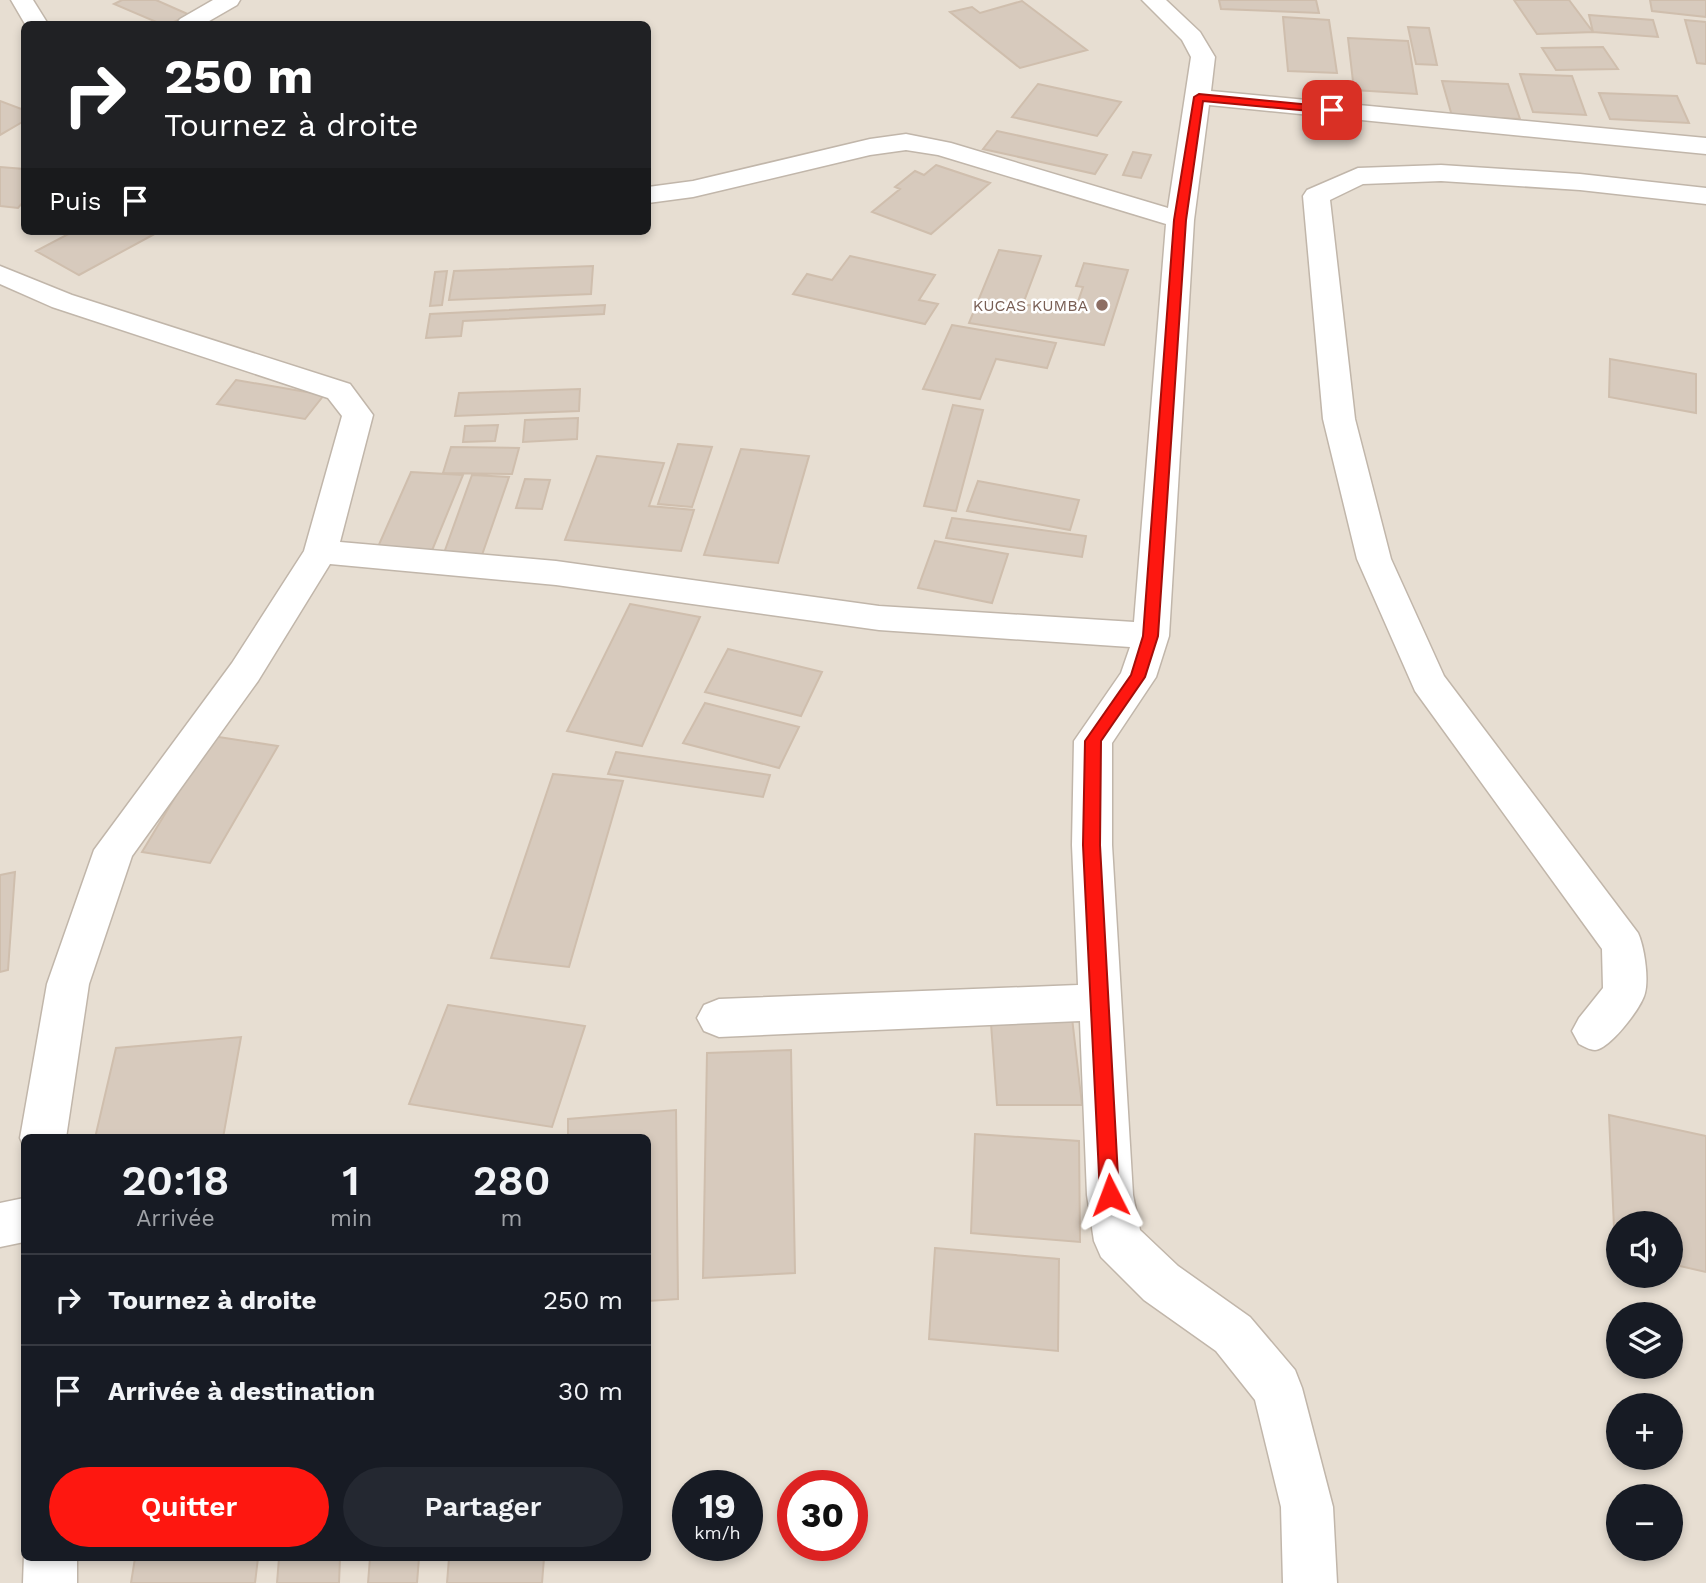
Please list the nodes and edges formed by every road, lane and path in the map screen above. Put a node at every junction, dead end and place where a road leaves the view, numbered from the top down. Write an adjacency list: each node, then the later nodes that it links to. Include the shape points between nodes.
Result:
1 (22, 0): 4 (street)
2 (229, 0): 5 (street)
3 (1153, 0): 6 (street, via 1192,37 1203,57)
4 (34, 21)
5 (193, 21)
6 (1199, 97): 7 (street); 10 (street)
7 (1706, 146)
8 (651, 195): 10 (street, via 906,142 942,148)
9 (1706, 196): 16 (street, via 1441,173 1358,176 1316,196 1339,419 1374,559 1428,682 1623,945 1624,993)
10 (1180, 220): 13 (street)
11 (0, 274): 12 (street, via 62,301 339,391 358,415)
12 (321, 552): 13 (street, via 556,573 878,618); 17 (street, via 245,672 114,850 68,984)
13 (1150, 636): 14 (street, via 1138,677 1093,741 1092,845)
14 (1100, 1002): 15 (street); 22 (street, via 1110,1195 1118,1241 1161,1283 1233,1334 1277,1388 1307,1507)
15 (719, 1018)
16 (1594, 1031)
17 (44, 1134)
18 (21, 1221): 19 (street)
19 (0, 1225)
20 (50, 1561): 21 (street)
21 (50, 1583)
22 (1311, 1583)

